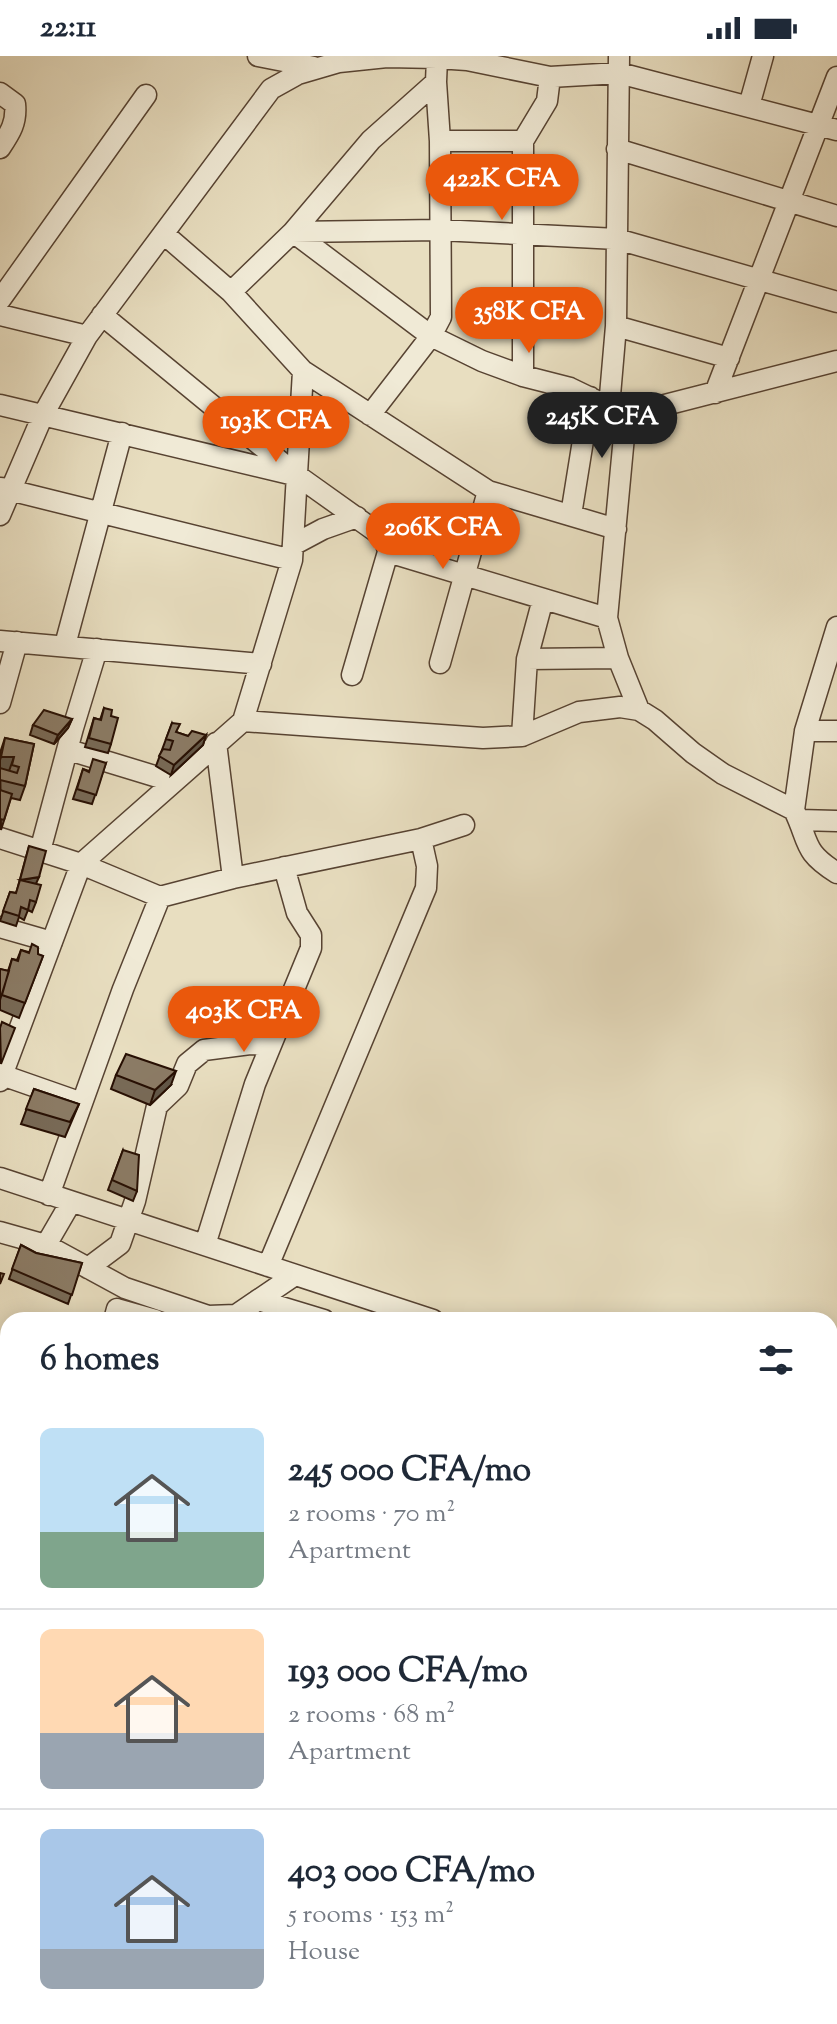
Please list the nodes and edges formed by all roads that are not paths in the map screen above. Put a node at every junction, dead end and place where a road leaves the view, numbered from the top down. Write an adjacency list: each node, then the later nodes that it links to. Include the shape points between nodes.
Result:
1 (258, 56): 6 (street)
2 (763, 56): 12 (street)
3 (386, 57): 4 (street); 6 (street)
4 (437, 58): 7 (street); 9 (street)
5 (619, 64): 7 (street); 12 (street); 17 (street)
6 (318, 68): 23 (street, via 271,89)
7 (550, 77): 15 (street, via 547,101)
8 (837, 77): 13 (street)
9 (436, 82): 14 (street); 21 (street, via 371,140)
10 (0, 93): 16 (street, via 15,104 16,117)
11 (146, 95): 27 (street)
12 (749, 106): 13 (street)
13 (828, 127): 18 (street)
14 (440, 141): 15 (street); 20 (street)
15 (523, 141): 22 (street)
16 (0, 148)
17 (617, 149): 18 (street); 24 (street)
18 (789, 201): 19 (street); 25 (street)
19 (837, 216)
20 (440, 230): 21 (street); 22 (street); 33 (street, via 441,317)
21 (293, 232): 26 (street); 33 (street)
22 (524, 233): 24 (street); 37 (street)
23 (164, 234): 26 (street); 30 (street)
24 (617, 239): 25 (street); 31 (street)
25 (758, 281): 28 (street); 34 (street)
26 (231, 292): 36 (street)
27 (0, 300)
28 (837, 302)
29 (0, 315): 32 (street)
30 (102, 315): 32 (street); 45 (street)
31 (616, 326): 34 (street); 41 (street)
32 (87, 336): 42 (street)
33 (431, 336): 37 (street); 43 (street)
34 (729, 358): 38 (street)
35 (837, 361): 38 (street)
36 (303, 371): 43 (street); 45 (street)
37 (523, 376): 39 (street)
38 (715, 393): 41 (street)
39 (590, 397): 41 (street); 50 (street)
40 (0, 405): 42 (street)
41 (618, 411): 52 (street)
42 (43, 415): 44 (street); 46 (street)
43 (370, 415): 47 (street)
44 (122, 433): 45 (street); 48 (street)
45 (298, 476): 51 (street); 53 (street)
46 (6, 489): 48 (street); 49 (street)
47 (488, 491): 50 (street); 55 (street)
48 (100, 513): 53 (street); 60 (street)
49 (0, 515)
50 (571, 515): 52 (street)
51 (357, 517): 53 (street, via 323,529); 54 (street, via 385,538)
52 (616, 529): 57 (street)
53 (292, 552): 65 (street)
54 (388, 552): 55 (street); 66 (street)
55 (465, 575): 56 (street); 64 (street)
56 (543, 599): 57 (street); 63 (street)
57 (607, 618): 62 (street)
58 (835, 639): 70 (street)
59 (8, 641): 60 (street); 67 (street)
60 (65, 645): 61 (street)
61 (97, 649): 65 (street); 74 (street)
62 (618, 658): 63 (street); 68 (street)
63 (527, 659): 72 (street)
64 (440, 663)
65 (261, 664): 69 (street)
66 (352, 675)
67 (0, 703)
68 (639, 710): 72 (street, via 579,712); 76 (street, via 723,774)
69 (243, 721): 72 (street, via 483,738); 73 (street)
70 (805, 731): 71 (street); 76 (street)
71 (837, 731)
72 (522, 736)
73 (216, 743): 75 (street); 85 (street)
74 (69, 750): 75 (street); 81 (street)
75 (174, 782): 82 (street)
76 (796, 815): 77 (street); 84 (street, via 808,848)
77 (837, 821)
78 (464, 825): 80 (street)
79 (0, 838): 81 (street)
80 (421, 839): 83 (street); 100 (street, via 426,888)
81 (40, 851): 82 (street)
82 (81, 864): 86 (street); 88 (street)
83 (284, 867): 85 (street); 90 (street, via 297,913 311,935 311,948)
84 (837, 873)
85 (233, 878): 86 (street)
86 (160, 897): 92 (street)
87 (0, 927): 88 (street)
88 (52, 942): 89 (street)
89 (10, 1025): 91 (street)
90 (271, 1045): 96 (street, via 204,1050 187,1064 178,1086 157,1106); 99 (street)
91 (1, 1078): 92 (street)
92 (82, 1103): 94 (street)
93 (3, 1183): 94 (street)
94 (49, 1195): 95 (street)
95 (71, 1202): 96 (street); 98 (street)
96 (128, 1220): 99 (street); 101 (street, via 120,1244)
97 (0, 1232): 98 (street)
98 (46, 1245): 101 (street)
99 (205, 1245): 100 (street)
100 (268, 1266): 102 (street)
101 (88, 1268): 104 (street, via 125,1288)
102 (295, 1275): 103 (street); 107 (street)
103 (258, 1300): 105 (street); 106 (street)
104 (196, 1312)
105 (240, 1312)
106 (298, 1312)
107 (408, 1312)

